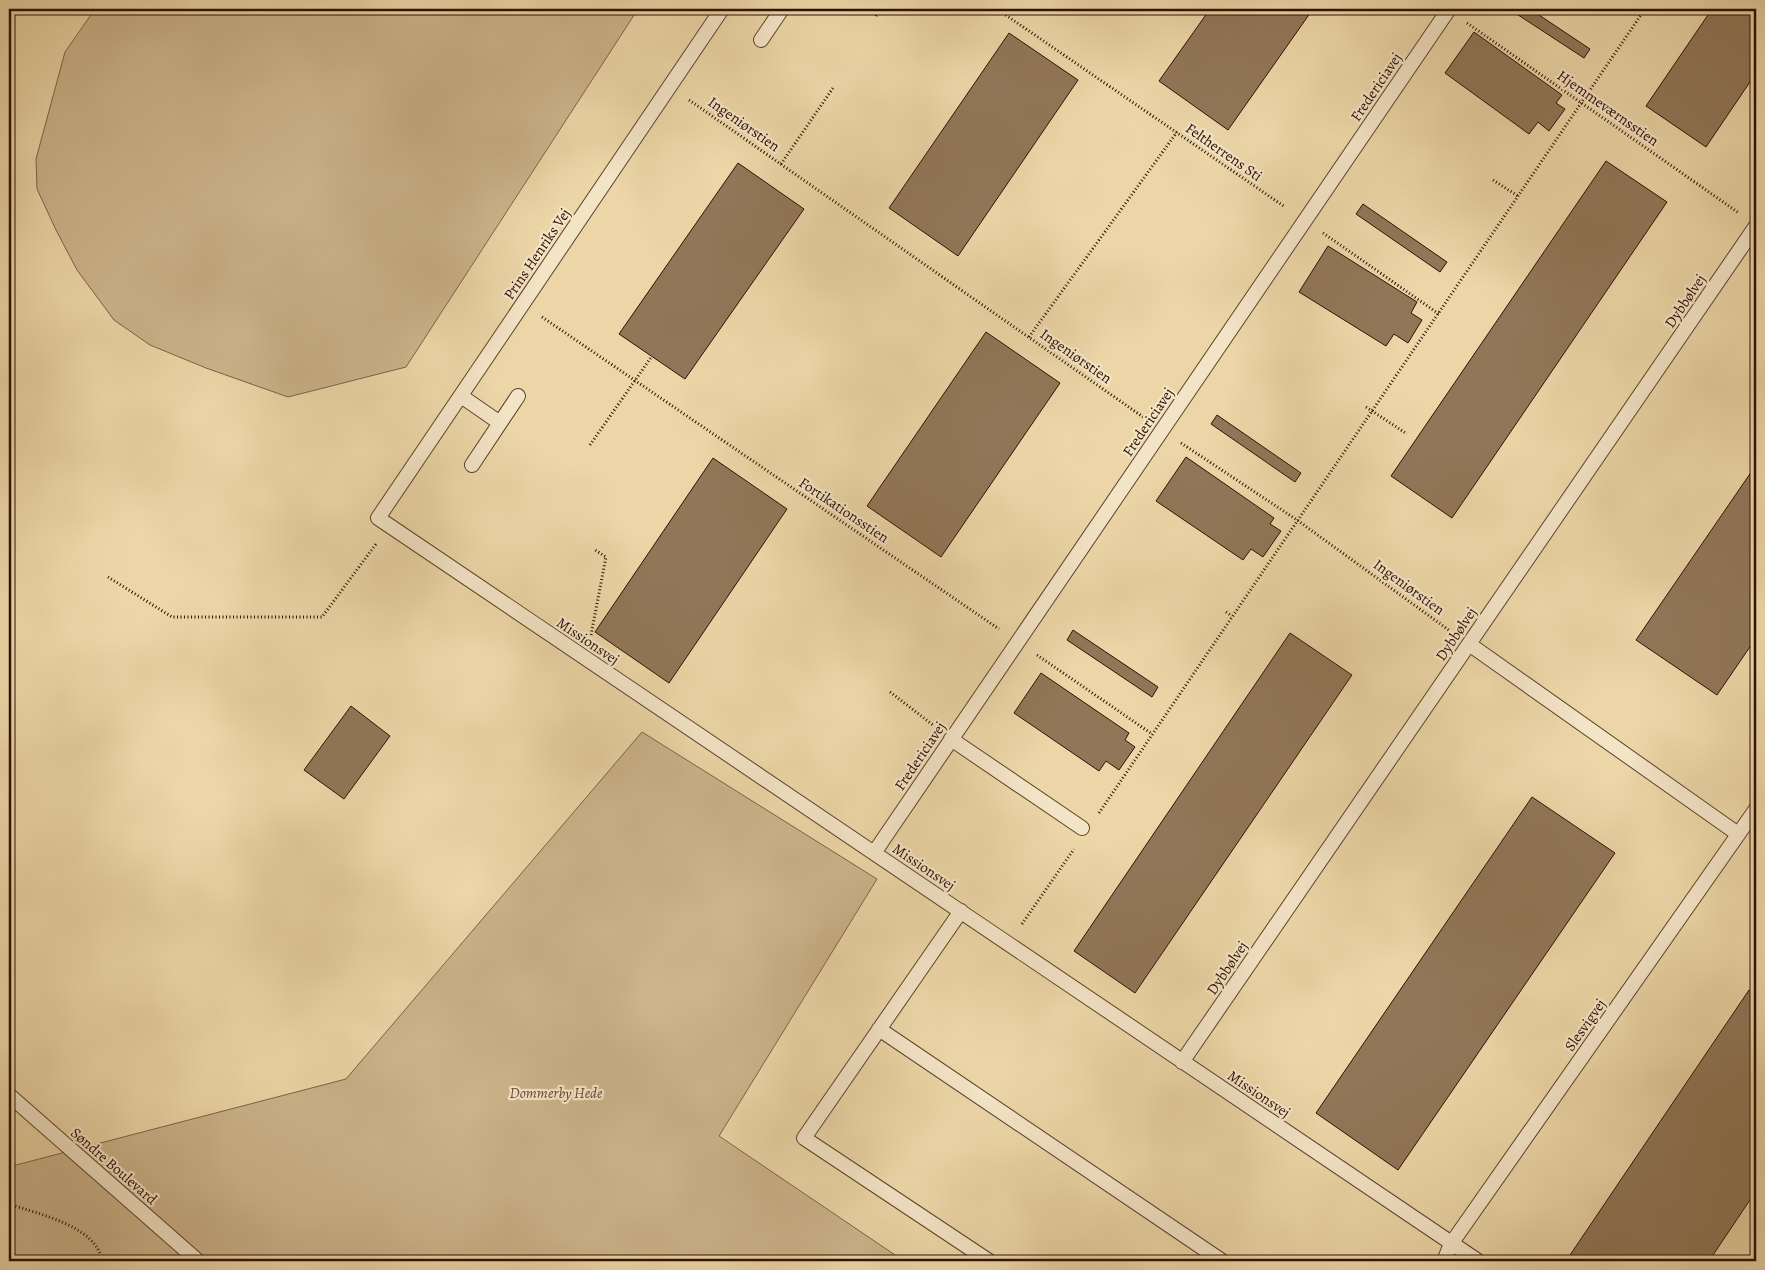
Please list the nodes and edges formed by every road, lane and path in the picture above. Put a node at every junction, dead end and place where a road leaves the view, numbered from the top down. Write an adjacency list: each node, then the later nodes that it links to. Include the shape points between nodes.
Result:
1 (722, 9): 9 (lane, Prins Henriks Vej)
2 (782, 9): 8 (lane)
3 (881, 9): 7 (path)
4 (997, 9): 12 (path, Feltherrens Sti)
5 (1644, 9): 11 (path)
6 (1449, 10): 11 (path, Hjemmeværnsstien); 17 (lane, Fredericiavej)
7 (876, 16)
8 (761, 40)
9 (670, 87): 13 (path, Ingeniørstien); 19 (lane, Prins Henriks Vej)
10 (833, 88): 13 (path)
11 (1581, 103): 15 (path); 16 (path, Hjemmeværnsstien)
12 (1177, 132): 17 (path, Feltherrens Sti); 21 (path)
13 (781, 164): 21 (path, Ingeniørstien)
14 (1493, 180): 15 (path)
15 (1518, 196): 20 (path)
16 (1740, 214)
17 (1305, 221): 20 (path, Feltherrens Sti); 29 (lane, Fredericiavej)
18 (1756, 226): 40 (lane, Dybbølvej)
19 (523, 304): 23 (path, Fortikationsstien); 24 (lane, Prins Henriks Vej)
20 (1439, 314): 27 (path)
21 (1029, 338): 29 (path, Ingeniørstien)
22 (652, 356): 23 (path)
23 (635, 382): 31 (path); 39 (path, Fortikationsstien)
24 (461, 396): 28 (lane); 34 (lane, Prins Henriks Vej)
25 (518, 396): 28 (lane)
26 (1366, 407): 27 (path)
27 (1372, 410): 30 (path); 33 (path)
28 (500, 423): 32 (lane)
29 (1162, 430): 33 (path, Ingeniørstien); 39 (lane, Fredericiavej)
30 (1407, 434)
31 (590, 445)
32 (472, 465)
33 (1297, 520): 38 (path); 40 (path, Ingeniørstien)
34 (384, 522): 36 (path, via 322,617 172,617); 41 (lane, Missionsvej)
35 (595, 550): 41 (path, via 606,558 591,638)
36 (108, 577)
37 (1226, 612): 38 (path)
38 (1232, 616): 43 (path)
39 (1018, 642): 43 (path, Fortikationsstien); 44 (lane, Fredericiavej)
40 (1469, 644): 48 (lane); 54 (lane, Dybbølvej)
41 (581, 655): 50 (lane, Missionsvej)
42 (890, 692): 44 (path)
43 (1152, 734): 46 (path)
44 (951, 739): 47 (lane); 50 (lane, Fredericiavej)
45 (1756, 809): 48 (lane, Slesvigvej)
46 (1098, 814)
47 (1082, 828)
48 (1738, 834): 57 (lane, Slesvigvej)
49 (1076, 846): 52 (path)
50 (874, 853): 51 (lane, Missionsvej)
51 (961, 911): 52 (lane, Missionsvej); 53 (lane)
52 (1009, 943): 54 (lane, Missionsvej)
53 (879, 1029): 60 (lane, via 804,1138); 61 (lane)
54 (1182, 1062): 57 (lane, Missionsvej)
55 (9, 1095): 59 (lane, Søndre Boulevard)
56 (9, 1204): 58 (path, via 71,1226 90,1238 100,1251)
57 (1451, 1244): 62 (lane, Slesvigvej); 63 (lane, Missionsvej)
58 (102, 1261)
59 (198, 1261)
60 (989, 1261)
61 (1222, 1261)
62 (1444, 1261)
63 (1478, 1261)

